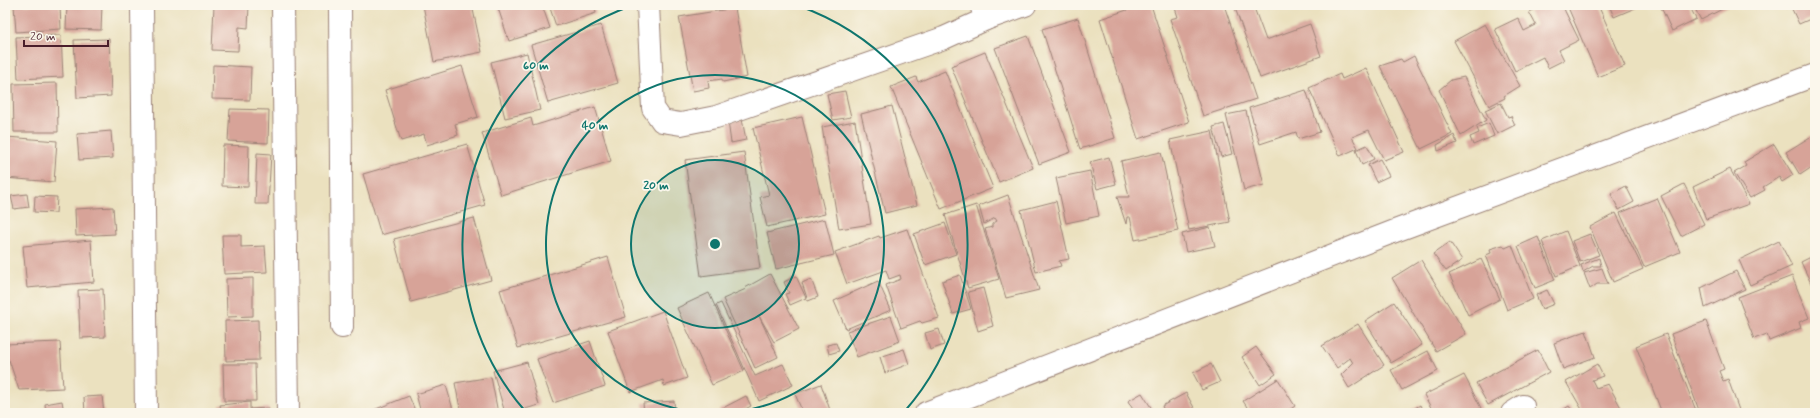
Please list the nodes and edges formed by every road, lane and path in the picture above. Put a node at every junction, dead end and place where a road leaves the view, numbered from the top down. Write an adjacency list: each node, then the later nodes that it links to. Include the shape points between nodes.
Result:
1 (142, 5): 9 (street)
2 (282, 5): 10 (street)
3 (340, 5): 8 (street)
4 (648, 5): 6 (street, via 653,108 662,121 681,124 716,117 944,38)
5 (1025, 5): 6 (street)
6 (984, 12)
7 (1815, 75): 11 (street, via 1387,234)
8 (342, 327)
9 (146, 413)
10 (288, 413)
11 (926, 413)

